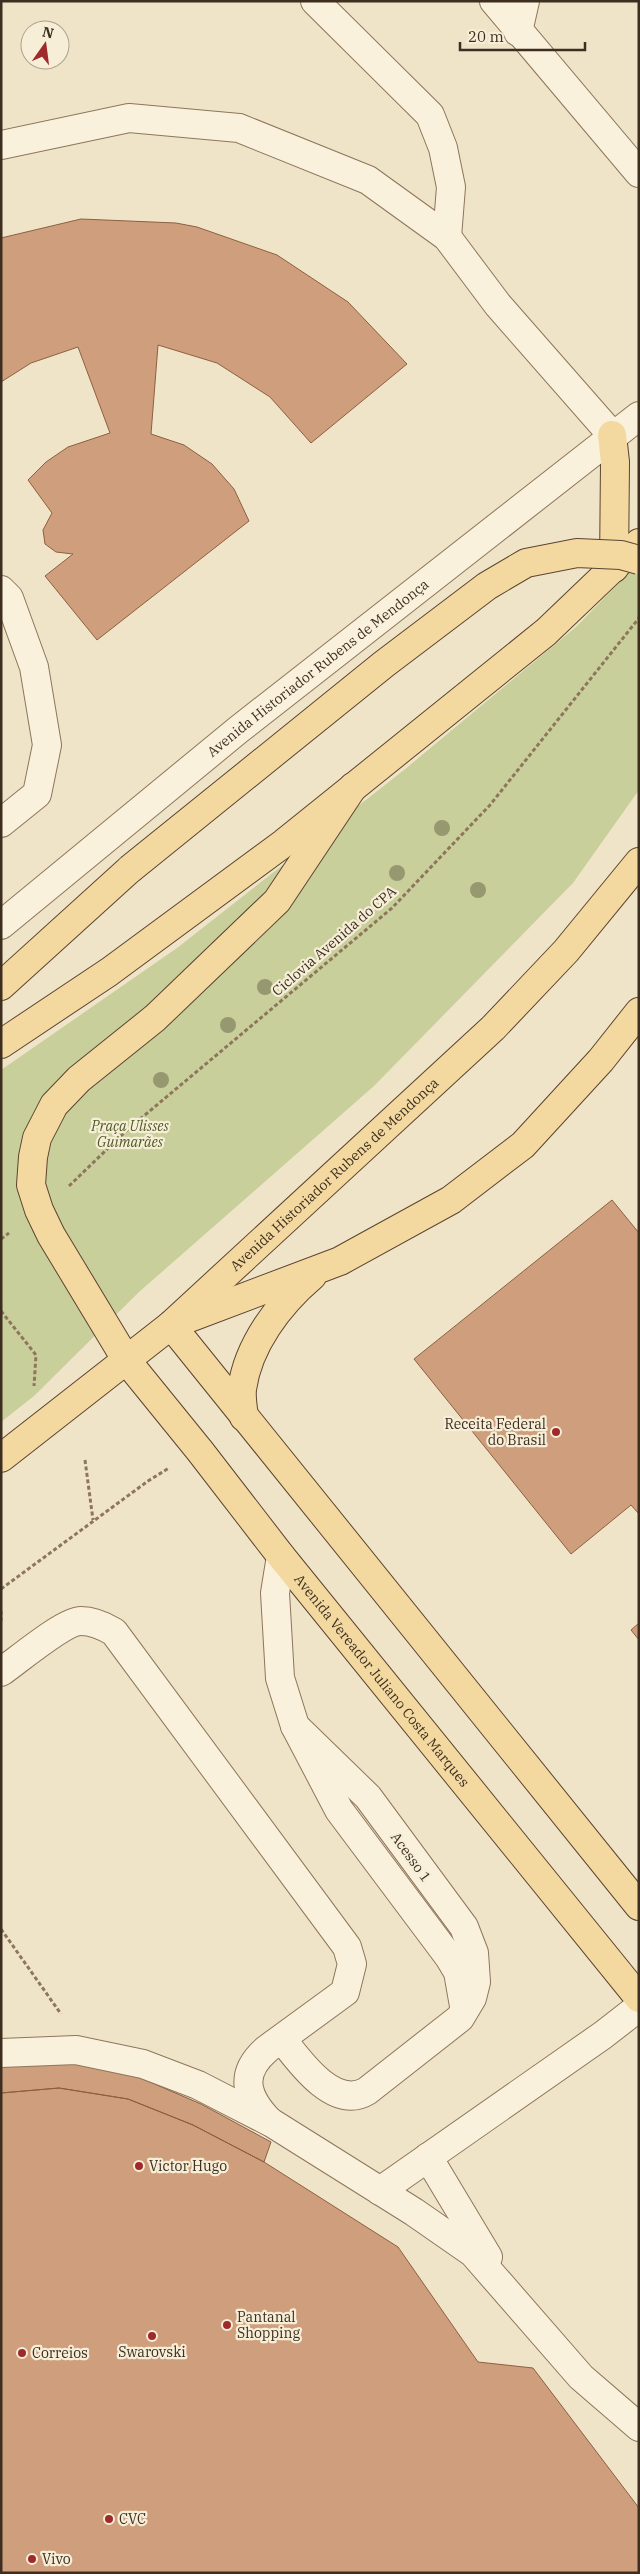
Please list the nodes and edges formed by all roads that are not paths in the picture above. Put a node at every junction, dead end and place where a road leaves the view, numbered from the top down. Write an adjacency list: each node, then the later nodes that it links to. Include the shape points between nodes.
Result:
1 (315, 1): 7 (street, via 430,115 443,148 451,187)
2 (494, 1): 4 (street)
3 (525, 1): 4 (street)
4 (518, 32): 6 (street)
5 (1, 145): 7 (street, via 130,118 239,128 368,180)
6 (639, 172)
7 (447, 237): 9 (street, via 498,305)
8 (639, 416): 9 (street, Avenida Historiador Rubens de Mendonça)
9 (612, 435): 11 (main road); 19 (street, Avenida Historiador Rubens de Mendonça, via 238,730)
10 (639, 543): 11 (main road)
11 (627, 564): 13 (main road); 16 (main road, bridge, via 620,555 577,553 526,563 486,586)
12 (1, 590): 14 (street, via 9,598 34,667 47,746 36,794)
13 (353, 787): 23 (main road, via 284,843 109,972); 26 (main road, Avenida Vereador Juliano Costa Marques, via 277,902 155,1018 79,1079 54,1105 37,1138 31,1185 39,1210)
14 (1, 823)
15 (639, 862): 18 (main road, Avenida Historiador Rubens de Mendonça)
16 (130, 869): 20 (main road); 21 (main road)
17 (639, 883): 18 (street)
18 (599, 911): 25 (main road, Avenida Historiador Rubens de Mendonça, via 493,1028)
19 (1, 925)
20 (1, 963)
21 (1, 986)
22 (639, 1012): 24 (main road, via 601,1060 523,1145 451,1200 340,1261)
23 (1, 1044)
24 (321, 1268): 25 (main road); 27 (main road, via 293,1291 265,1329 250,1361 242,1390)
25 (171, 1325): 26 (main road, Avenida Historiador Rubens de Mendonça); 27 (main road)
26 (127, 1361): 28 (main road, Avenida Historiador Rubens de Mendonça); 29 (main road, Avenida Vereador Juliano Costa Marques)
27 (244, 1416): 31 (main road)
28 (1, 1458)
29 (281, 1556): 32 (main road, Avenida Vereador Juliano Costa Marques); 34 (street, via 275,1593 280,1678 295,1726 339,1810 458,1972 464,2010 454,2024 356,2096 329,2089 311,2075)
30 (1, 1672): 34 (street, via 63,1628 79,1621 104,1626 114,1632 347,1947 352,1964 345,1992)
31 (639, 1906)
32 (639, 1998)
33 (639, 2007): 37 (street)
34 (282, 2039): 36 (street, via 256,2058 247,2081 259,2110)
35 (1, 2053): 36 (street, via 76,2050 143,2064 198,2085)
36 (272, 2124): 38 (street)
37 (428, 2157): 38 (street); 39 (street)
38 (380, 2191): 39 (street, via 473,2253)
39 (509, 2293): 40 (street, via 580,2376)
40 (639, 2427)

